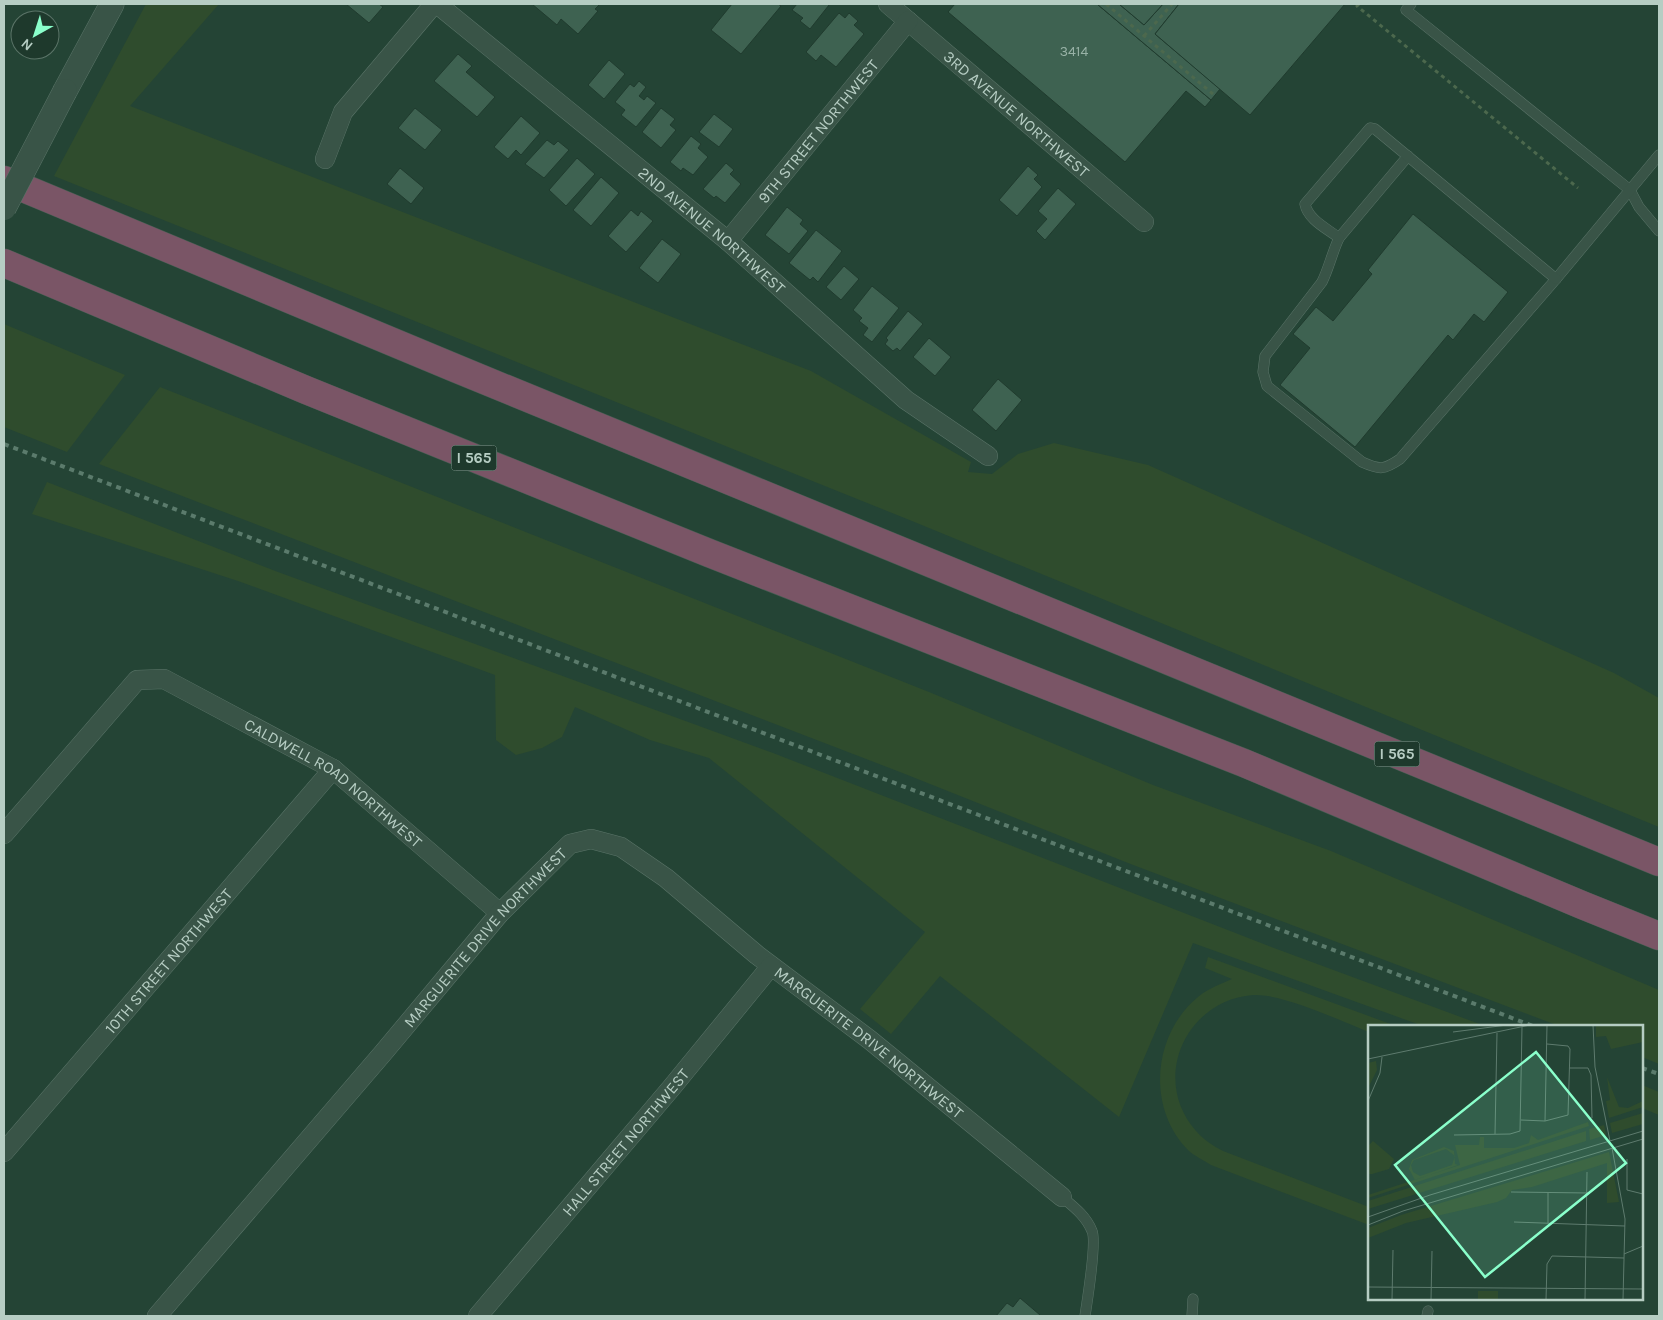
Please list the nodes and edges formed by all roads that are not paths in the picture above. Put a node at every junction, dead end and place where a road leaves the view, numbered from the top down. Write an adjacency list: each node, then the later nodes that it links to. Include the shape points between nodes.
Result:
1 (112, 4): 11 (street, bridge)
2 (436, 4): 8 (street, via 343,112); 15 (street, 2ND AVENUE NORTHWEST)
3 (888, 4): 5 (street, 3RD AVENUE NORTHWEST)
4 (1411, 4): 10 (lane, via 1406,10)
5 (908, 20): 12 (street, 3RD AVENUE NORTHWEST); 15 (street, 9TH STREET NORTHWEST)
6 (1659, 155): 10 (lane)
7 (1408, 156): 14 (lane); 14 (lane, via 1375,129 1365,131 1305,204 1310,216); 17 (lane)
8 (325, 159)
9 (4, 180): 21 (highway, I 565)
10 (1630, 190): 13 (lane); 17 (lane)
11 (4, 208)
12 (1144, 222)
13 (1659, 231)
14 (1339, 238): 17 (lane, via 1322,282 1266,356 1263,372 1267,386 1362,462 1376,468 1388,468 1400,459)
15 (728, 241): 18 (street, 2ND AVENUE NORTHWEST, via 906,400)
16 (4, 263): 23 (highway, I 565, via 315,394 1244,763)
17 (1556, 279)
18 (988, 456)
19 (334, 769): 20 (street, CALDWELL ROAD NORTHWEST, via 164,679 137,680); 22 (street, CALDWELL ROAD NORTHWEST); 25 (street, 10TH STREET NORTHWEST)
20 (4, 834)
21 (1659, 862)
22 (500, 913): 24 (street, MARGUERITE DRIVE NORTHWEST, via 570,844 591,839 621,847 658,873); 28 (street, MARGUERITE DRIVE NORTHWEST)
23 (1659, 936)
24 (771, 966): 26 (street, MARGUERITE DRIVE NORTHWEST, via 870,1040); 29 (street, HALL STREET NORTHWEST)
25 (4, 1152)
26 (1062, 1197): 30 (lane, via 1081,1212 1093,1233)
27 (1193, 1299): 31 (lane)
28 (157, 1316)
29 (478, 1316)
30 (1085, 1316)
31 (1192, 1316)

